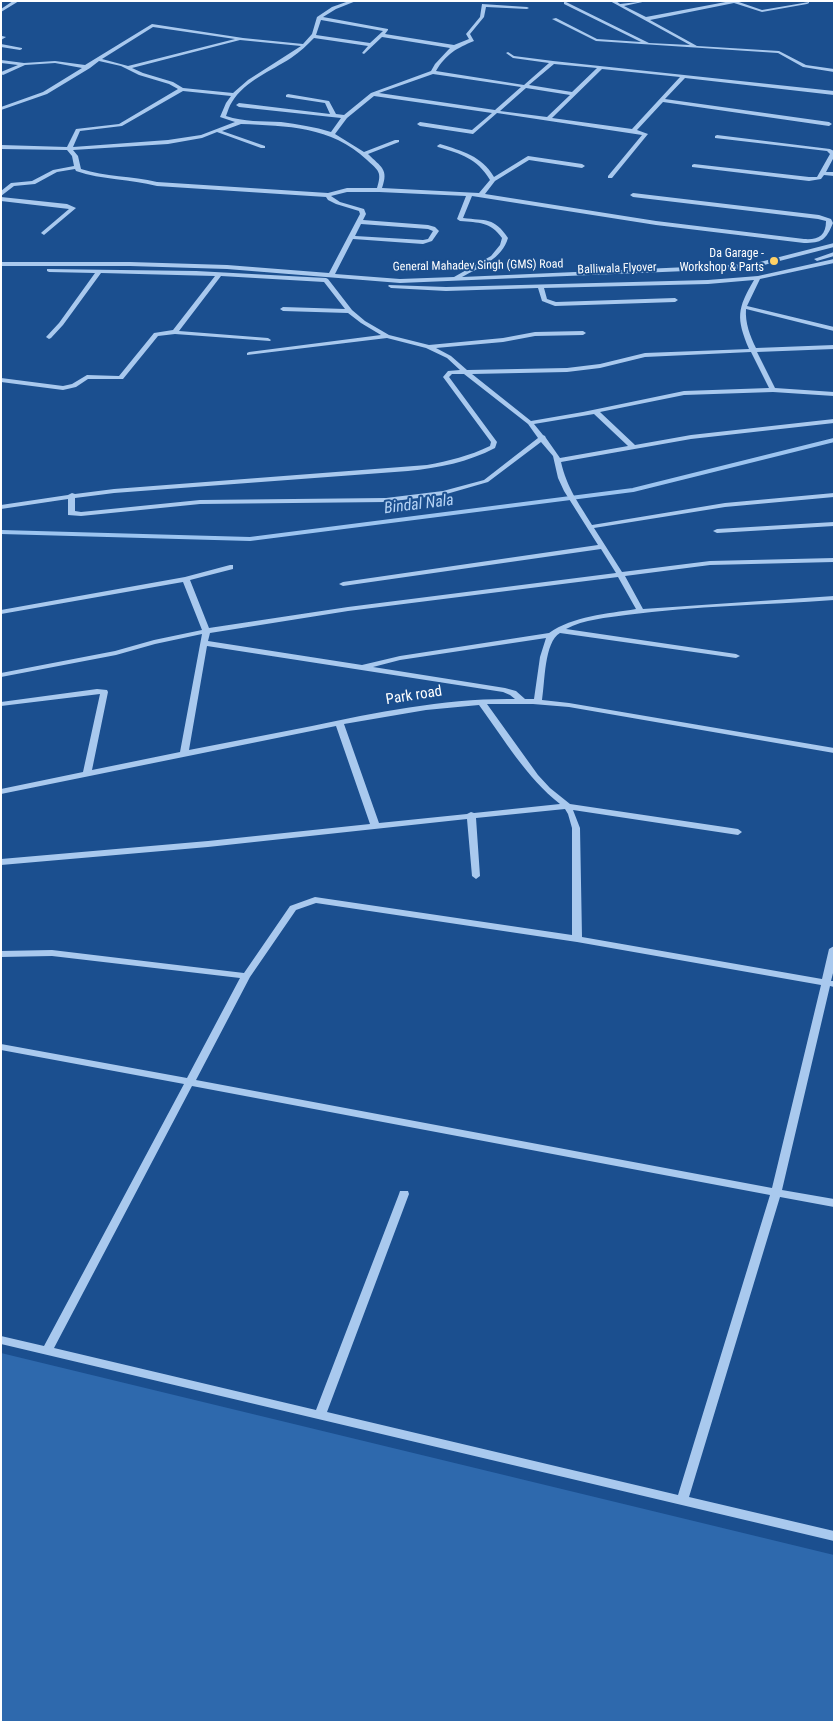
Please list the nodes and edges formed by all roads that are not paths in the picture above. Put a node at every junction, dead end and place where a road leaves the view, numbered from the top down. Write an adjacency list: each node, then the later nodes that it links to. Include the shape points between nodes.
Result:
1 (17, 1): 9 (street)
2 (354, 1): 10 (street)
3 (612, 1): 7 (street)
4 (645, 1): 7 (street)
5 (566, 3): 17 (street)
6 (807, 3): 12 (street, via 762,11 734,2)
7 (620, 5): 12 (street)
8 (527, 8): 20 (street, via 484,5 482,17 468,34 472,40)
9 (1, 11)
10 (319, 18): 13 (street, via 386,30); 14 (street)
11 (554, 19): 17 (street, via 596,40)
12 (645, 19): 21 (street)
13 (380, 35): 16 (street); 20 (street)
14 (313, 36): 16 (street); 19 (street)
15 (244, 39): 19 (street); 25 (street, via 152,25); 30 (street)
16 (371, 44): 23 (street)
17 (648, 44): 21 (street)
18 (1, 45): 22 (street)
19 (303, 46): 41 (street, via 250,80)
20 (454, 47): 33 (street)
21 (698, 48): 32 (street, via 779,52 805,66)
22 (20, 49)
23 (364, 53)
24 (508, 53): 27 (street, via 513,57)
25 (100, 60): 29 (street); 30 (street)
26 (1, 61): 28 (street)
27 (553, 62): 31 (street); 36 (street)
28 (24, 64): 29 (street, via 48,62); 34 (street)
29 (88, 67): 45 (street, via 45,93)
30 (128, 67): 37 (street)
31 (601, 67): 35 (street); 40 (street)
32 (834, 71)
33 (433, 72): 36 (street); 39 (street)
34 (3, 73)
35 (683, 77): 38 (street); 43 (street)
36 (524, 87): 40 (street); 46 (street)
37 (182, 89): 41 (street); 61 (street, via 120,125 78,130)
38 (834, 93)
39 (373, 94): 46 (street); 48 (street)
40 (574, 94): 49 (street)
41 (234, 95): 50 (street, via 223,117)
42 (288, 96): 47 (street, via 327,102)
43 (662, 100): 52 (street); 54 (street)
44 (239, 105): 47 (street)
45 (1, 109)
46 (494, 112): 49 (street); 51 (street, via 473,132)
47 (334, 116): 48 (street)
48 (345, 117): 55 (street)
49 (547, 120): 54 (street)
50 (240, 122): 53 (street); 55 (street, via 295,126)
51 (420, 124)
52 (830, 124)
53 (218, 131): 60 (street); 61 (street, via 186,140)
54 (633, 131): 68 (street, via 643,133 645,137)
55 (332, 134): 62 (street)
56 (717, 137): 66 (street, via 828,150 833,153)
57 (397, 142): 62 (street)
58 (440, 146): 69 (street, via 474,157 484,165)
59 (1, 147): 61 (street)
60 (263, 147)
61 (69, 149): 65 (street, via 75,156)
62 (364, 154): 70 (street, via 382,171 384,178)
63 (582, 166): 69 (street, via 528,158)
64 (694, 166): 66 (street, via 809,179 819,178)
65 (76, 167): 71 (street, via 55,171 34,183 13,184); 72 (street, via 83,173 157,184)
66 (823, 173): 67 (street)
67 (834, 174)
68 (610, 177)
69 (493, 180): 74 (street)
70 (379, 190): 72 (street, via 347,190); 73 (street)
71 (1, 194)
72 (328, 194): 77 (street, via 333,201 362,210 364,214)
73 (470, 194): 74 (street); 89 (street, via 460,219 494,225 505,238 505,244 495,255)
74 (481, 194): 75 (street, via 656,223 804,241 825,237 830,223 819,217)
75 (633, 195)
76 (1, 199): 78 (street, via 73,208)
77 (360, 222): 79 (street); 79 (street, via 428,227 436,231 430,240 423,242)
78 (44, 234)
79 (351, 237): 88 (street)
80 (834, 245): 89 (street, General Mahadev Singh (GMS) Road, via 760,264 734,267)
81 (834, 250): 92 (street, Balliwala Flyover, via 737,271)
82 (834, 254): 92 (street, Balliwala Flyover, via 782,268 726,276)
83 (833, 261): 90 (street, General Mahadev Singh (GMS) Road)
84 (1, 264): 88 (street, via 181,265)
85 (1, 269): 86 (street)
86 (99, 271): 87 (street); 101 (street)
87 (220, 274): 88 (street); 99 (street)
88 (328, 278): 91 (street); 97 (street)
89 (456, 278): 91 (street, General Mahadev Singh (GMS) Road)
90 (758, 278): 93 (street, General Mahadev Singh (GMS) Road); 95 (street)
91 (399, 283): 92 (street, Balliwala Flyover); 93 (street, General Mahadev Singh (GMS) Road, via 436,289)
92 (415, 284)
93 (541, 287): 94 (street, via 544,300 555,304)
94 (674, 300)
95 (744, 307): 98 (street); 106 (street, via 743,322)
96 (283, 309): 97 (street)
97 (350, 311): 102 (street)
98 (834, 329)
99 (175, 332): 103 (street); 109 (street, via 156,334 118,378 87,377 74,386 63,388)
100 (583, 333): 104 (street, via 535,334)
101 (49, 336)
102 (387, 336): 104 (street); 107 (street)
103 (268, 340)
104 (428, 347): 108 (street, via 449,357)
105 (834, 347): 106 (street)
106 (754, 350): 108 (street, via 645,355 567,370); 110 (street)
107 (249, 354)
108 (464, 371): 114 (street); 118 (street, via 450,372 446,377 494,442 493,447 471,456 402,469)
109 (1, 380)
110 (773, 390): 111 (street); 112 (street, via 684,393)
111 (834, 394)
112 (596, 412): 114 (street); 116 (street)
113 (834, 421): 116 (street)
114 (530, 423): 115 (street)
115 (542, 437): 117 (street); 118 (street, via 486,481 443,493 407,498 200,502 75,514 70,510)
116 (633, 447): 117 (street)
117 (558, 460): 122 (street, via 566,491)
118 (72, 495): 120 (street)
119 (834, 495): 122 (street, via 725,505)
120 (1, 507)
121 (834, 524): 123 (street)
122 (590, 527): 124 (street)
123 (718, 531)
124 (602, 547): 127 (street); 129 (street)
125 (834, 560): 127 (street, via 739,561)
126 (230, 567): 128 (street)
127 (620, 574): 131 (street); 133 (street, via 348,609)
128 (186, 579): 132 (street); 133 (street)
129 (343, 584)
130 (834, 598): 131 (street)
131 (641, 611): 134 (street, via 571,624)
132 (1, 612)
133 (206, 632): 135 (street); 138 (street, via 154,642 116,654)
134 (554, 633): 136 (street); 137 (street, via 400,658); 140 (street, via 545,651)
135 (204, 643): 137 (street); 145 (street)
136 (736, 656)
137 (362, 668): 139 (street, via 505,690 513,692)
138 (1, 675)
139 (522, 701): 140 (street, Park road); 141 (street, Park road)
140 (538, 701): 144 (street, Park road)
141 (481, 702): 143 (street, Park road, via 421,707); 148 (street, via 535,776)
142 (1, 704): 146 (street, via 104,692)
143 (339, 722): 145 (street, Park road); 150 (street)
144 (834, 751)
145 (184, 754): 146 (street, Park road)
146 (87, 774): 147 (street, Park road)
147 (1, 792)
148 (567, 806): 149 (street); 151 (street); 154 (street, via 576,828)
149 (471, 815): 150 (street); 153 (street)
150 (375, 825): 152 (street)
151 (738, 832)
152 (1, 862)
153 (476, 876)
154 (577, 939): 157 (street, via 315,900 293,908); 158 (street)
155 (834, 949): 158 (street)
156 (1, 954): 157 (street, via 52,953)
157 (246, 976): 160 (street)
158 (830, 983): 161 (street)
159 (1, 1047): 160 (street)
160 (190, 1082): 161 (street); 165 (street)
161 (776, 1192): 163 (street); 167 (street)
162 (404, 1194): 166 (street)
163 (834, 1203)
164 (1, 1340): 165 (street)
165 (48, 1350): 166 (street)
166 (320, 1415): 167 (street)
167 (682, 1501): 168 (street)
168 (834, 1536)

